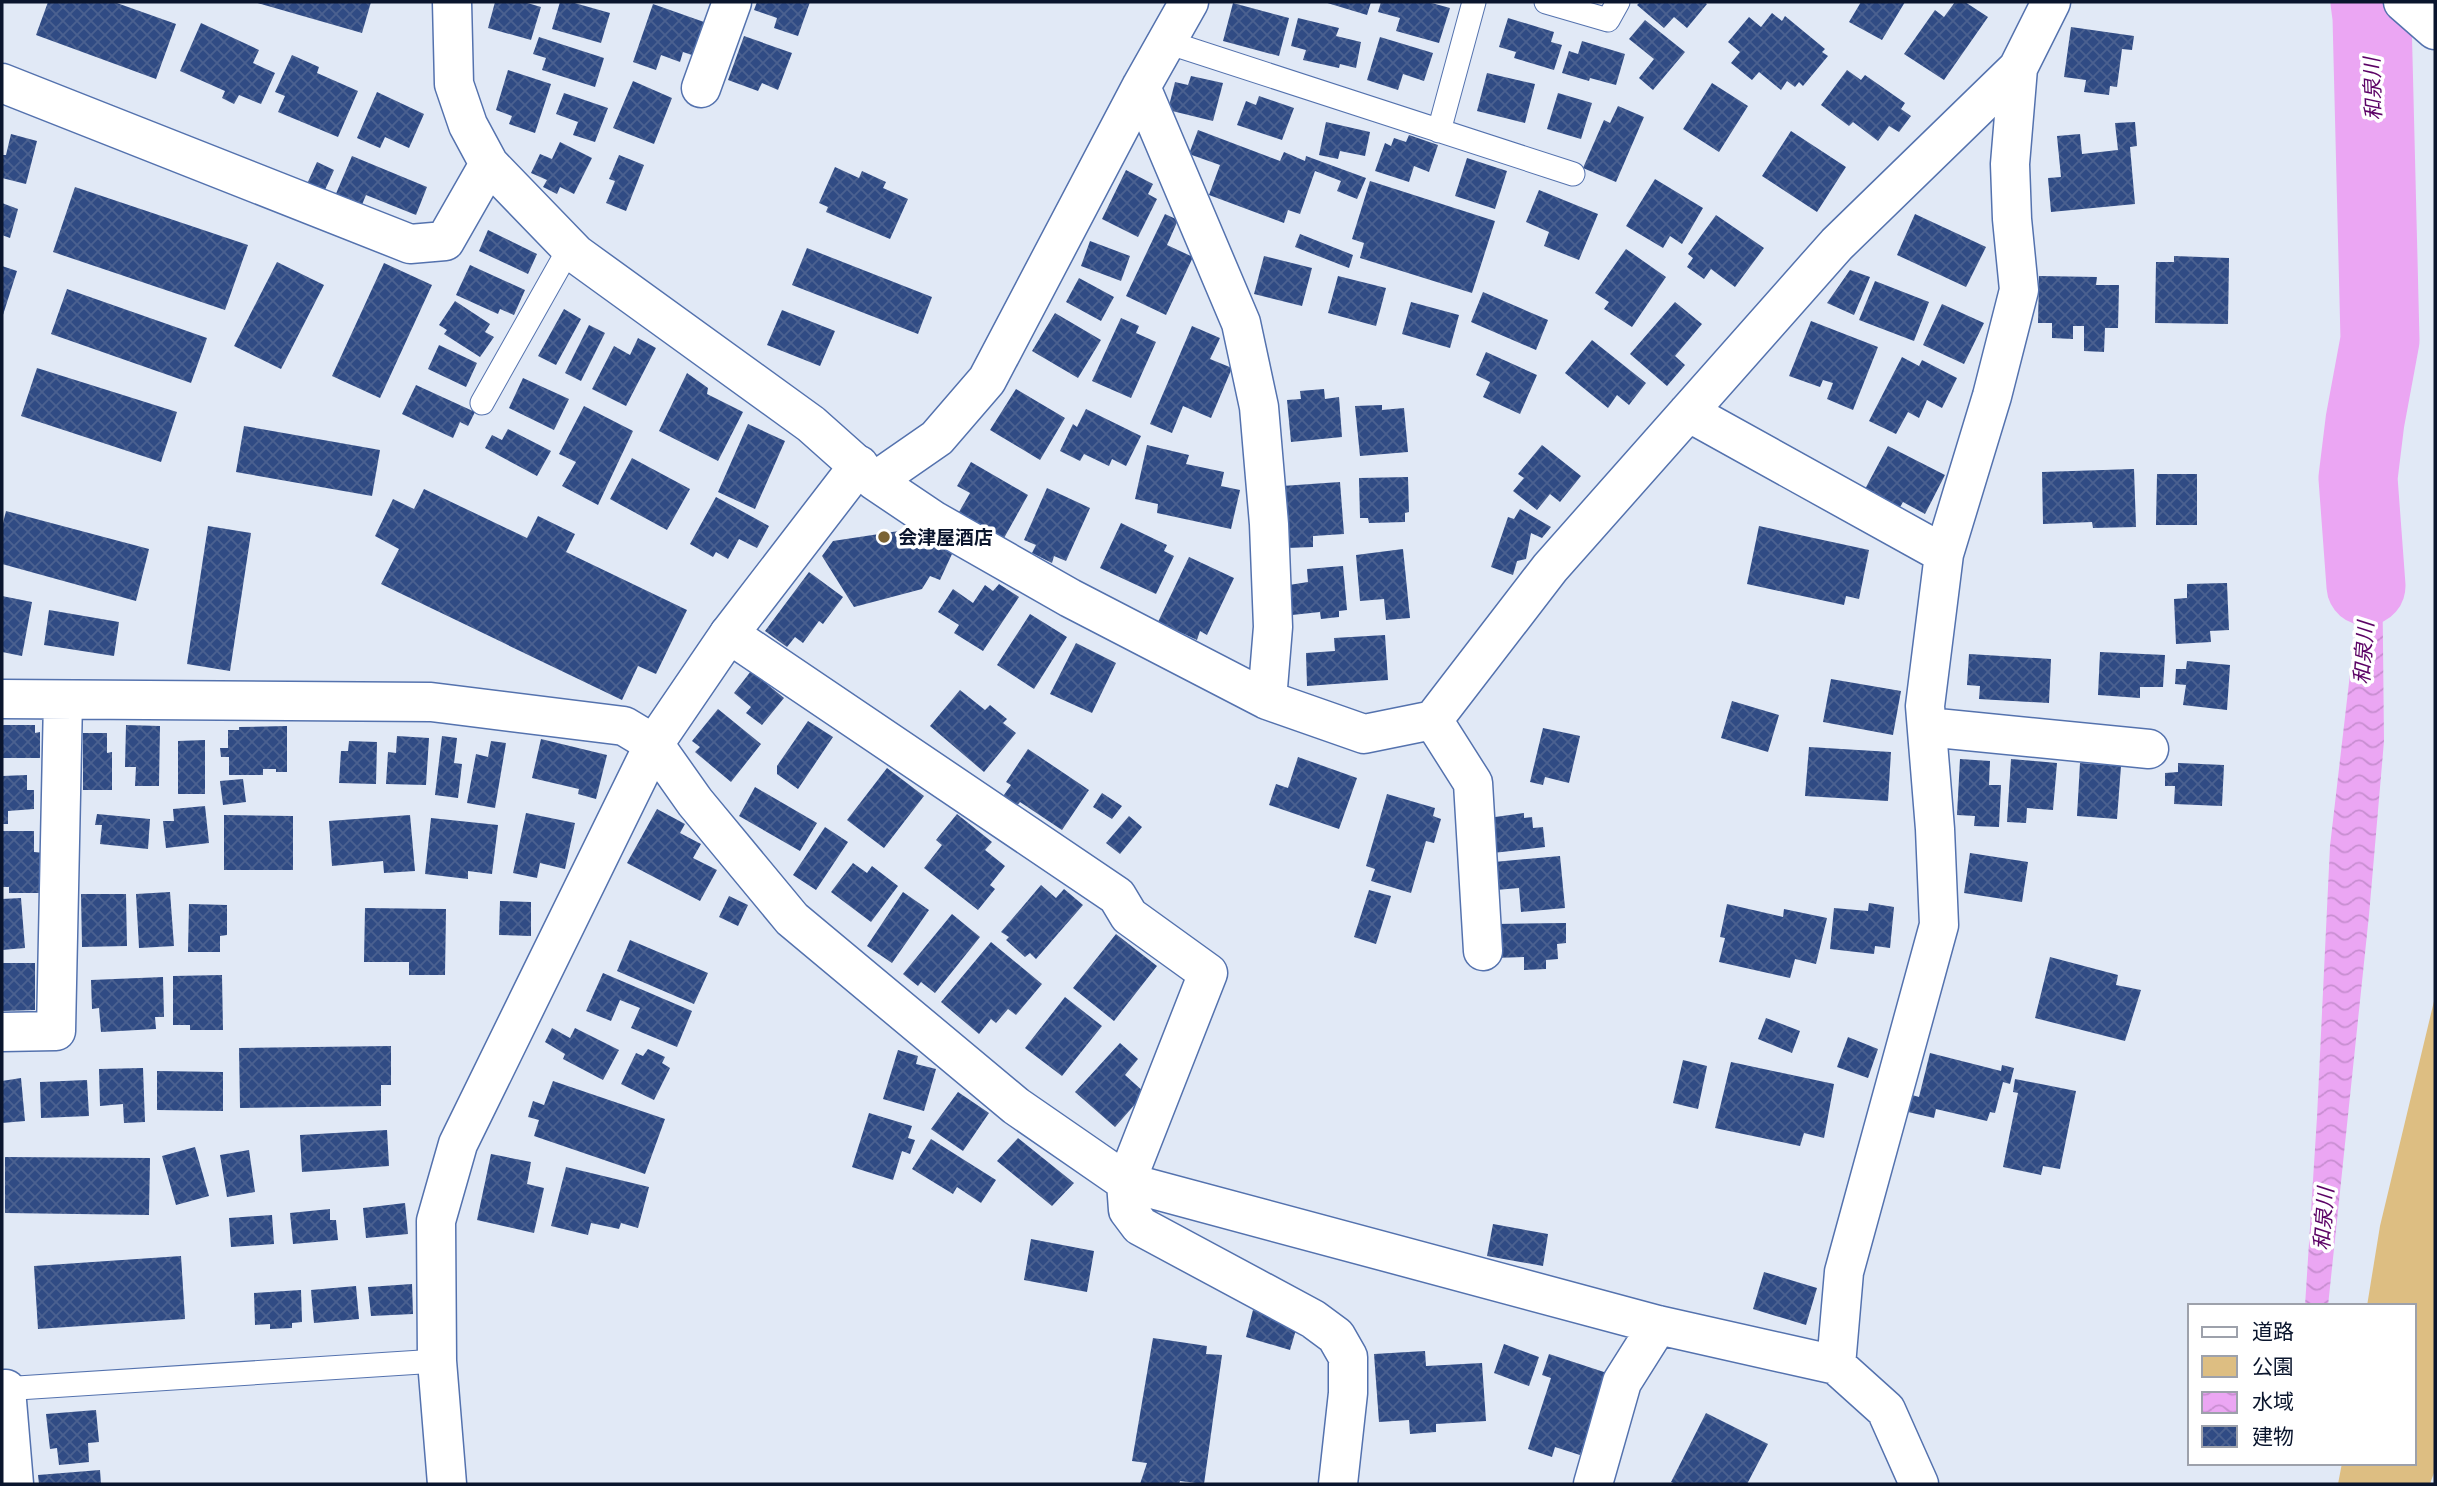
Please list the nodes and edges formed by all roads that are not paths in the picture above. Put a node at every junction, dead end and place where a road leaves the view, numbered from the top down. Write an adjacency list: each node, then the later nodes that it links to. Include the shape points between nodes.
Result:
1 (452, 2): 16 (street, via 454,84 468,125)
2 (732, 2): 14 (street)
3 (1189, 2): 10 (street)
4 (1474, 2): 15 (lane)
5 (1546, 2): 6 (lane, via 1608,20)
6 (1618, 2)
7 (2051, 2): 11 (street)
8 (2403, 2): 9 (street)
9 (2435, 30)
10 (1167, 42): 13 (street); 15 (lane)
11 (2018, 68): 20 (street, via 1837,244); 22 (street, via 2010,164 2020,290)
12 (2, 83): 16 (street, via 410,244 445,241)
13 (1141, 87): 21 (street, via 987,380 937,438); 26 (street, via 1241,323 1259,407 1273,627)
14 (701, 88)
15 (1438, 131): 17 (lane)
16 (489, 164): 18 (street)
17 (1573, 174)
18 (570, 247): 19 (lane); 21 (street, via 811,424)
19 (482, 403)
20 (1688, 412): 22 (street); 27 (street, via 1550,568)
21 (867, 473): 23 (street); 26 (street, via 933,520 1070,598)
22 (1944, 554): 28 (street, via 1925,706)
23 (729, 634): 29 (street); 33 (street, via 1117,896 1129,916 1208,972)
24 (2, 699): 25 (street)
25 (63, 700): 29 (street, via 431,702 624,726); 32 (street, via 56,1031)
26 (1267, 700): 27 (street, via 1364,734)
27 (1433, 720): 31 (street, via 1473,783)
28 (1927, 727): 30 (street); 36 (street, via 1939,925 1844,1272)
29 (654, 744): 33 (street, via 695,802 792,919 1016,1106); 35 (street, via 458,1144 436,1221)
30 (2149, 749)
31 (1482, 951)
32 (2, 1032)
33 (1126, 1182): 34 (street); 40 (street, via 1128,1210 1140,1226 1313,1319 1336,1336 1349,1357)
34 (1658, 1325): 36 (street); 41 (street, via 1622,1381)
35 (437, 1361): 37 (lane); 39 (street)
36 (1836, 1365): 42 (street, via 1886,1410)
37 (4, 1389): 38 (street)
38 (14, 1484)
39 (447, 1484)
40 (1338, 1484)
41 (1593, 1484)
42 (1919, 1484)

